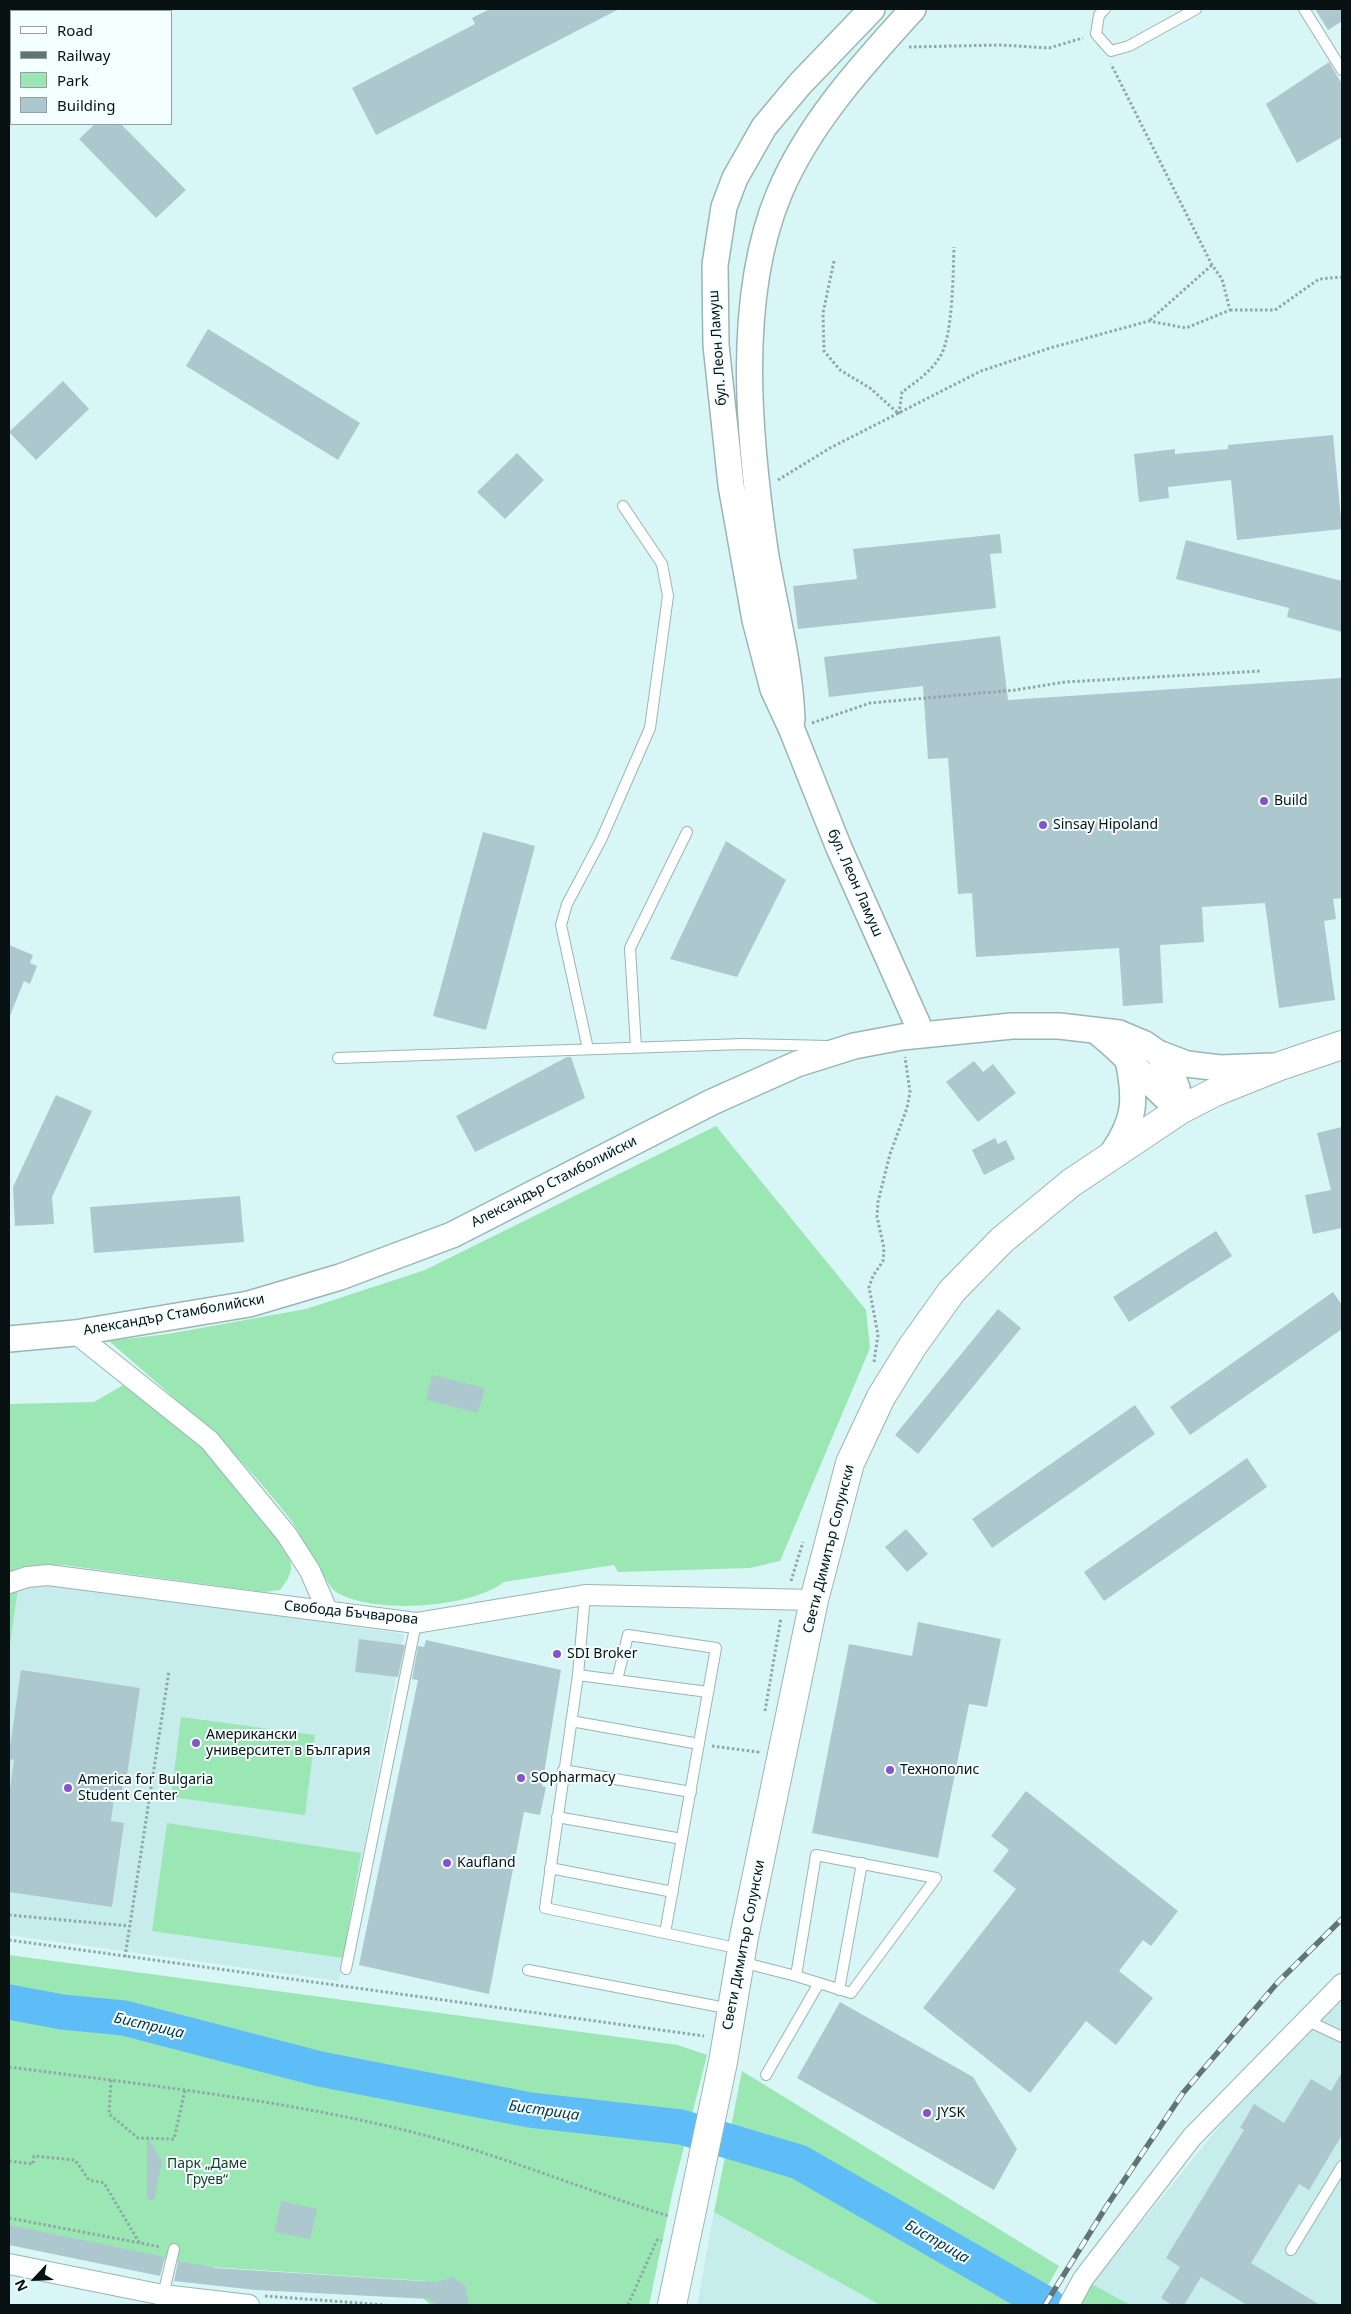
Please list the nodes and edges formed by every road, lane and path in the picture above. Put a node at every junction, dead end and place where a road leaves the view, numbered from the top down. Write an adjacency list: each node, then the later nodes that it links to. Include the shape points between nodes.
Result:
1 (872, 9): 19 (street, бул. Леон Ламуш, via 764,127 734,178 724,208 715,265 721,403 745,569 773,690)
2 (913, 9): 7 (street, бул. Леон Ламуш)
3 (1105, 9): 6 (lane, via 1099,15)
4 (1196, 9): 6 (lane, via 1129,46 1111,52)
5 (1304, 9): 8 (lane)
6 (1096, 34): 7 (path, via 1048,48); 11 (path)
7 (881, 46): 16 (street, бул. Леон Ламуш, via 833,104 805,145 780,193 766,230 758,266 751,330)
8 (1342, 70)
9 (954, 247): 15 (path, via 952,292 942,354 924,377 902,392)
10 (834, 262): 15 (path, via 823,313 824,351 840,370 870,388)
11 (1212, 265): 13 (path, via 1222,279); 14 (path)
12 (1342, 277): 13 (path, via 1319,280 1275,310)
13 (1230, 310): 14 (path, via 1186,328)
14 (1149, 320): 15 (path, via 981,371)
15 (899, 414): 16 (path, via 830,448 786,474)
16 (758, 496): 19 (street, бул. Леон Ламуш, via 773,603 791,686)
17 (623, 506): 26 (lane, via 662,564 668,596 650,728 600,840 566,904 562,925)
18 (1261, 671): 19 (path, via 1065,682 1015,690 870,703)
19 (792, 730): 22 (street, бул. Леон Ламуш)
20 (686, 832): 25 (lane, via 630,948)
21 (1095, 1030): 22 (street, Александър Стамболийски, via 1012,1026); 27 (street, Александър Стамболийски, via 1131,1037); 29 (street)
22 (912, 1036): 24 (street, Александър Стамболийски); 35 (path, via 907,1108 890,1154 876,1218 884,1248 883,1260 869,1287 878,1335 878,1349)
23 (1342, 1045): 30 (main road, Свети Димитър Солунски)
24 (854, 1046): 25 (lane, via 744,1044); 33 (street, Александър Стамболийски, via 797,1064 712,1102 452,1235 340,1277 249,1304)
25 (636, 1048): 26 (lane)
26 (588, 1049): 28 (lane)
27 (1158, 1053): 30 (street, Александър Стамболийски, via 1187,1064 1220,1068); 31 (street, via 1177,1088)
28 (338, 1058)
29 (1127, 1058): 31 (street, via 1160,1094); 32 (street, via 1134,1097 1127,1132)
30 (1280, 1066): 31 (main road, Свети Димитър Солунски)
31 (1180, 1110): 32 (main road, Свети Димитър Солунски)
32 (1113, 1152): 40 (main road, Свети Димитър Солунски, via 1071,1182 1002,1240 952,1291 912,1347 881,1397 850,1463)
33 (75, 1333): 34 (street, Александър Стамболийски); 41 (street, via 209,1440 287,1535 310,1571)
34 (9, 1339)
35 (871, 1368)
36 (806, 1533): 39 (path)
37 (9, 1583): 41 (street, Свобода Бъчварова, via 48,1575)
38 (585, 1594): 39 (street, Свобода Бъчварова); 42 (street, Свобода Бъчварова); 44 (lane)
39 (785, 1600): 40 (street, Свобода Бъчварова); 47 (path)
40 (814, 1600): 62 (main road, Свети Димитър Солунски)
41 (327, 1610): 42 (street, Свобода Бъчварова)
42 (416, 1623): 64 (lane)
43 (170, 1671): 59 (path)
44 (578, 1675): 45 (lane); 48 (lane)
45 (617, 1680): 46 (lane); 46 (lane, via 628,1635 716,1648)
46 (708, 1692): 50 (lane)
47 (765, 1714)
48 (571, 1722): 50 (lane); 51 (lane)
49 (760, 1742): 50 (path, via 758,1752)
50 (699, 1744): 52 (lane)
51 (563, 1770): 52 (lane); 53 (lane)
52 (691, 1792): 54 (lane)
53 (557, 1817): 54 (lane); 56 (lane)
54 (682, 1839): 57 (lane)
55 (862, 1863): 66 (lane, via 816,1855); 69 (lane); 69 (lane, via 936,1878 851,1993)
56 (550, 1868): 57 (lane); 60 (lane, via 545,1908)
57 (673, 1892): 60 (lane)
58 (9, 1915): 59 (path)
59 (129, 1926): 63 (path)
60 (665, 1933): 62 (lane)
61 (9, 1940): 63 (path)
62 (742, 1956): 66 (lane); 70 (main road, Свети Димитър Солунски)
63 (125, 1957): 73 (path, via 703,2035)
64 (346, 1969)
65 (528, 1970): 70 (lane)
66 (796, 1976): 67 (lane)
67 (819, 1983): 69 (lane); 75 (lane)
68 (1342, 1984): 71 (street)
69 (839, 1990)
70 (732, 2009): 73 (main road, Свети Димитър Солунски)
71 (1306, 2020): 72 (lane); 91 (street, via 1192,2137 1084,2279)
72 (1342, 2037)
73 (716, 2052): 90 (main road, Свети Димитър Солунски, via 693,2202)
74 (9, 2067): 76 (path)
75 (766, 2074)
76 (111, 2080): 77 (path); 77 (path, via 109,2114 138,2138 174,2139)
77 (185, 2090): 80 (path, via 397,2128 493,2156)
78 (9, 2161): 83 (path, via 32,2164 34,2156 75,2160 90,2180 104,2183)
79 (1342, 2166): 85 (lane)
80 (653, 2211)
81 (9, 2218): 83 (path)
82 (670, 2243): 89 (path, via 657,2240)
83 (140, 2244): 84 (path)
84 (174, 2249): 87 (lane)
85 (1291, 2250)
86 (9, 2264): 87 (street)
87 (162, 2300): 88 (street)
88 (249, 2305)
89 (628, 2305)
90 (672, 2305)
91 (1069, 2305)

